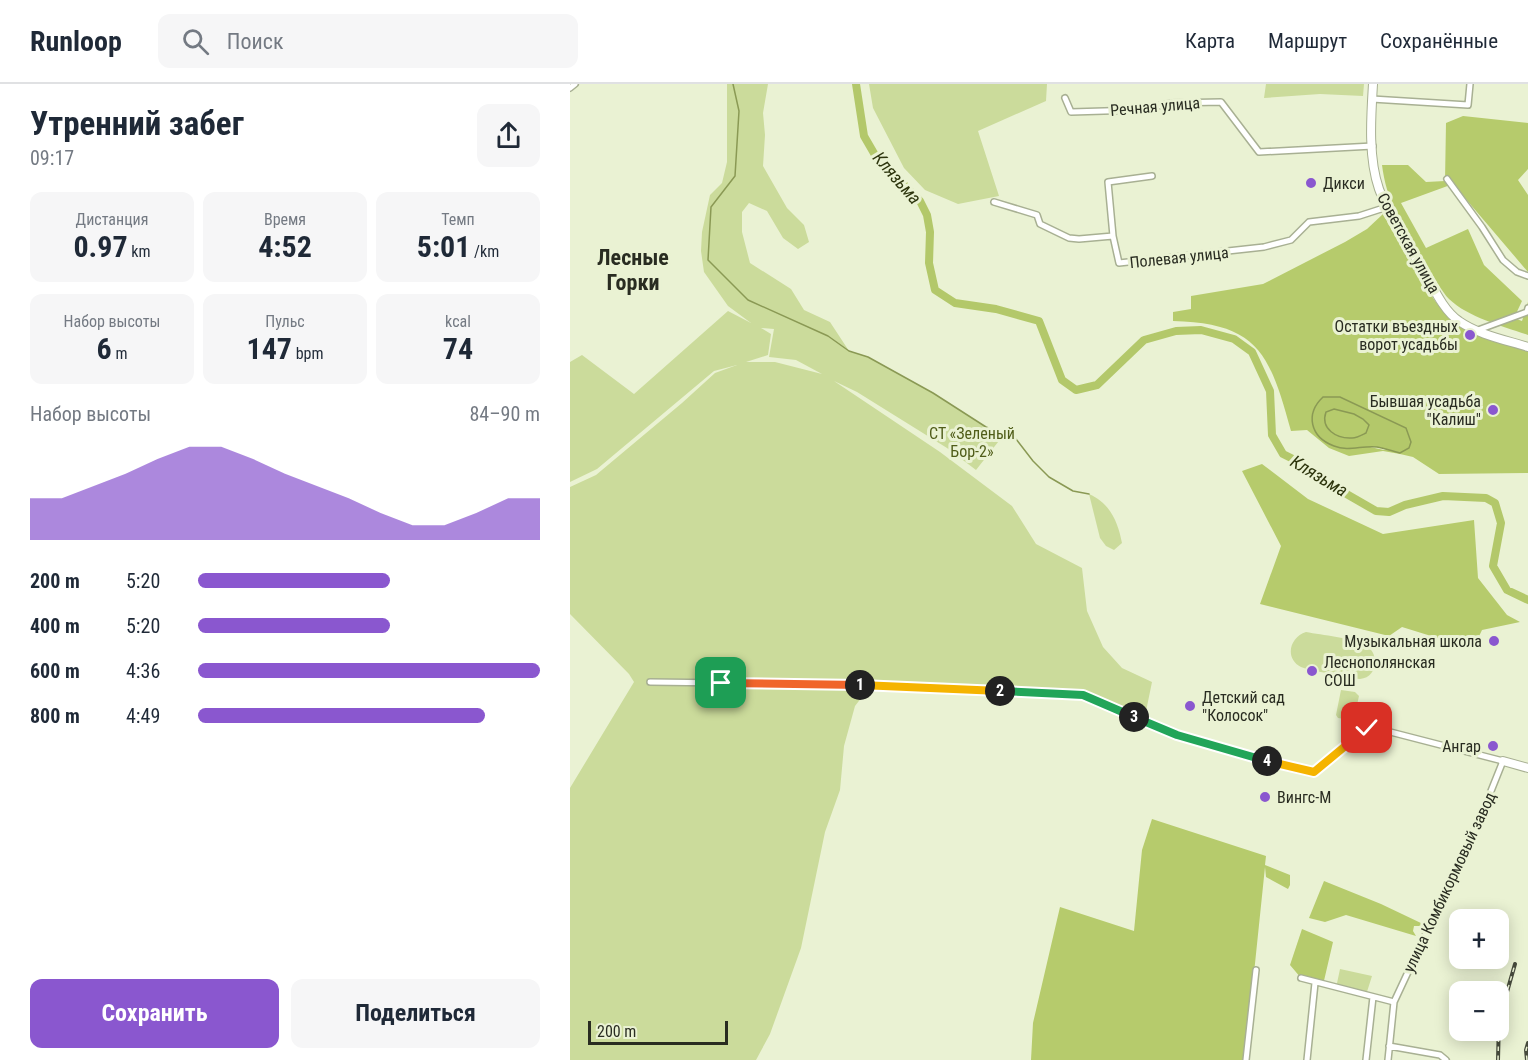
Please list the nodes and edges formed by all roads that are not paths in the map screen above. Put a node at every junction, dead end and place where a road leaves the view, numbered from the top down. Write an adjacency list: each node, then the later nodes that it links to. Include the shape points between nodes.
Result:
1 (575, 84): 4 (street)
2 (1373, 84): 6 (main road, Советская улица)
3 (1470, 84): 6 (street, via 1468,105)
4 (570, 88)
5 (1065, 98): 7 (street, Речная улица, via 1071,112 1221,102 1259,152)
6 (1372, 99): 7 (main road, Советская улица)
7 (1373, 146): 11 (main road, Советская улица, via 1375,170)
8 (1152, 176): 12 (street, via 1108,182)
9 (1447, 179): 13 (street, via 1503,260)
10 (994, 202): 12 (street, Полевая улица, via 1037,215 1040,225 1069,238)
11 (1387, 207): 12 (street, Полевая улица, via 1359,216 1309,222 1290,240 1264,247 1119,264); 15 (main road, Советская улица, via 1441,300 1457,320)
12 (1113, 236)
13 (1528, 276)
14 (1528, 308): 15 (street, via 1527,312)
15 (1478, 330): 16 (main road, Советская улица)
16 (1528, 347)
17 (650, 681): 18 (street, via 1071,693 1177,735 1314,772 1360,731 1371,727)
18 (1503, 761): 19 (main road); 24 (street, улица Комбикормовый завод)
19 (1528, 768)
20 (1256, 970): 26 (street)
21 (1301, 978): 22 (street)
22 (1315, 983): 23 (street); 27 (street)
23 (1373, 997): 24 (street); 28 (street)
24 (1394, 1002): 25 (street, улица Комбикормовый завод)
25 (1389, 1046): 29 (street, улица Комбикормовый завод); 30 (street, via 1440,1055)
26 (1246, 1060)
27 (1306, 1060)
28 (1366, 1060)
29 (1388, 1060)
30 (1446, 1060)

